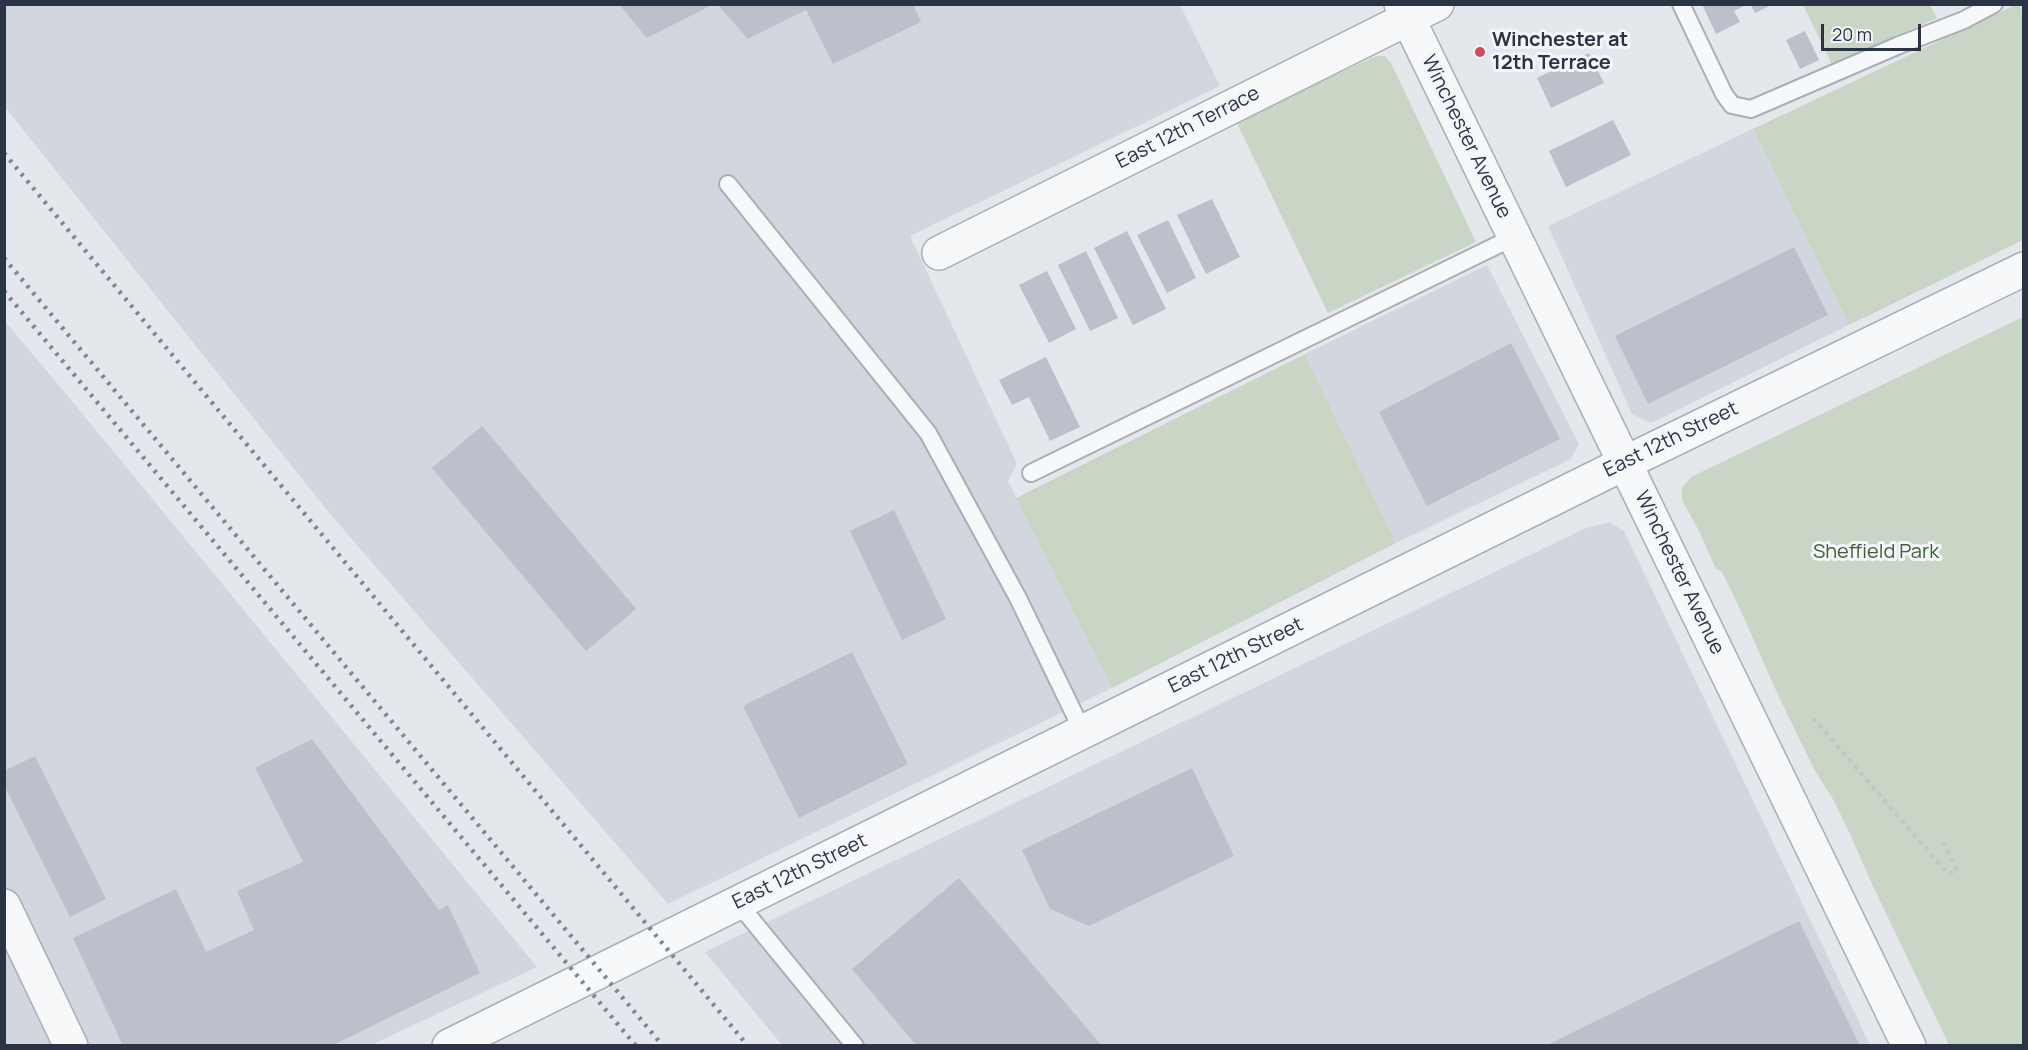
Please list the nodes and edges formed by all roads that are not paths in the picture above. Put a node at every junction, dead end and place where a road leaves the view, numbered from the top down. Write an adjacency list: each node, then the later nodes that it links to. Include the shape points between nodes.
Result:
1 (1437, 4): 4 (street, East 12th Terrace)
2 (1681, 4): 3 (lane, via 1724,94 1732,105 1751,109)
3 (1994, 4)
4 (1404, 12): 6 (street, Winchester Avenue); 7 (street, East 12th Terrace)
5 (728, 184): 11 (lane, via 928,434 1018,598)
6 (1514, 237): 9 (street, Winchester Avenue); 10 (lane)
7 (939, 253)
8 (2024, 269): 9 (street, East 12th Street)
9 (1625, 463): 11 (street, East 12th Street); 17 (street, Winchester Avenue)
10 (1030, 473)
11 (1083, 732): 12 (street, East 12th Street)
12 (738, 903): 14 (street, East 12th Street); 16 (lane)
13 (4, 906): 15 (street)
14 (464, 1042)
15 (71, 1046)
16 (855, 1046)
17 (1909, 1046)

